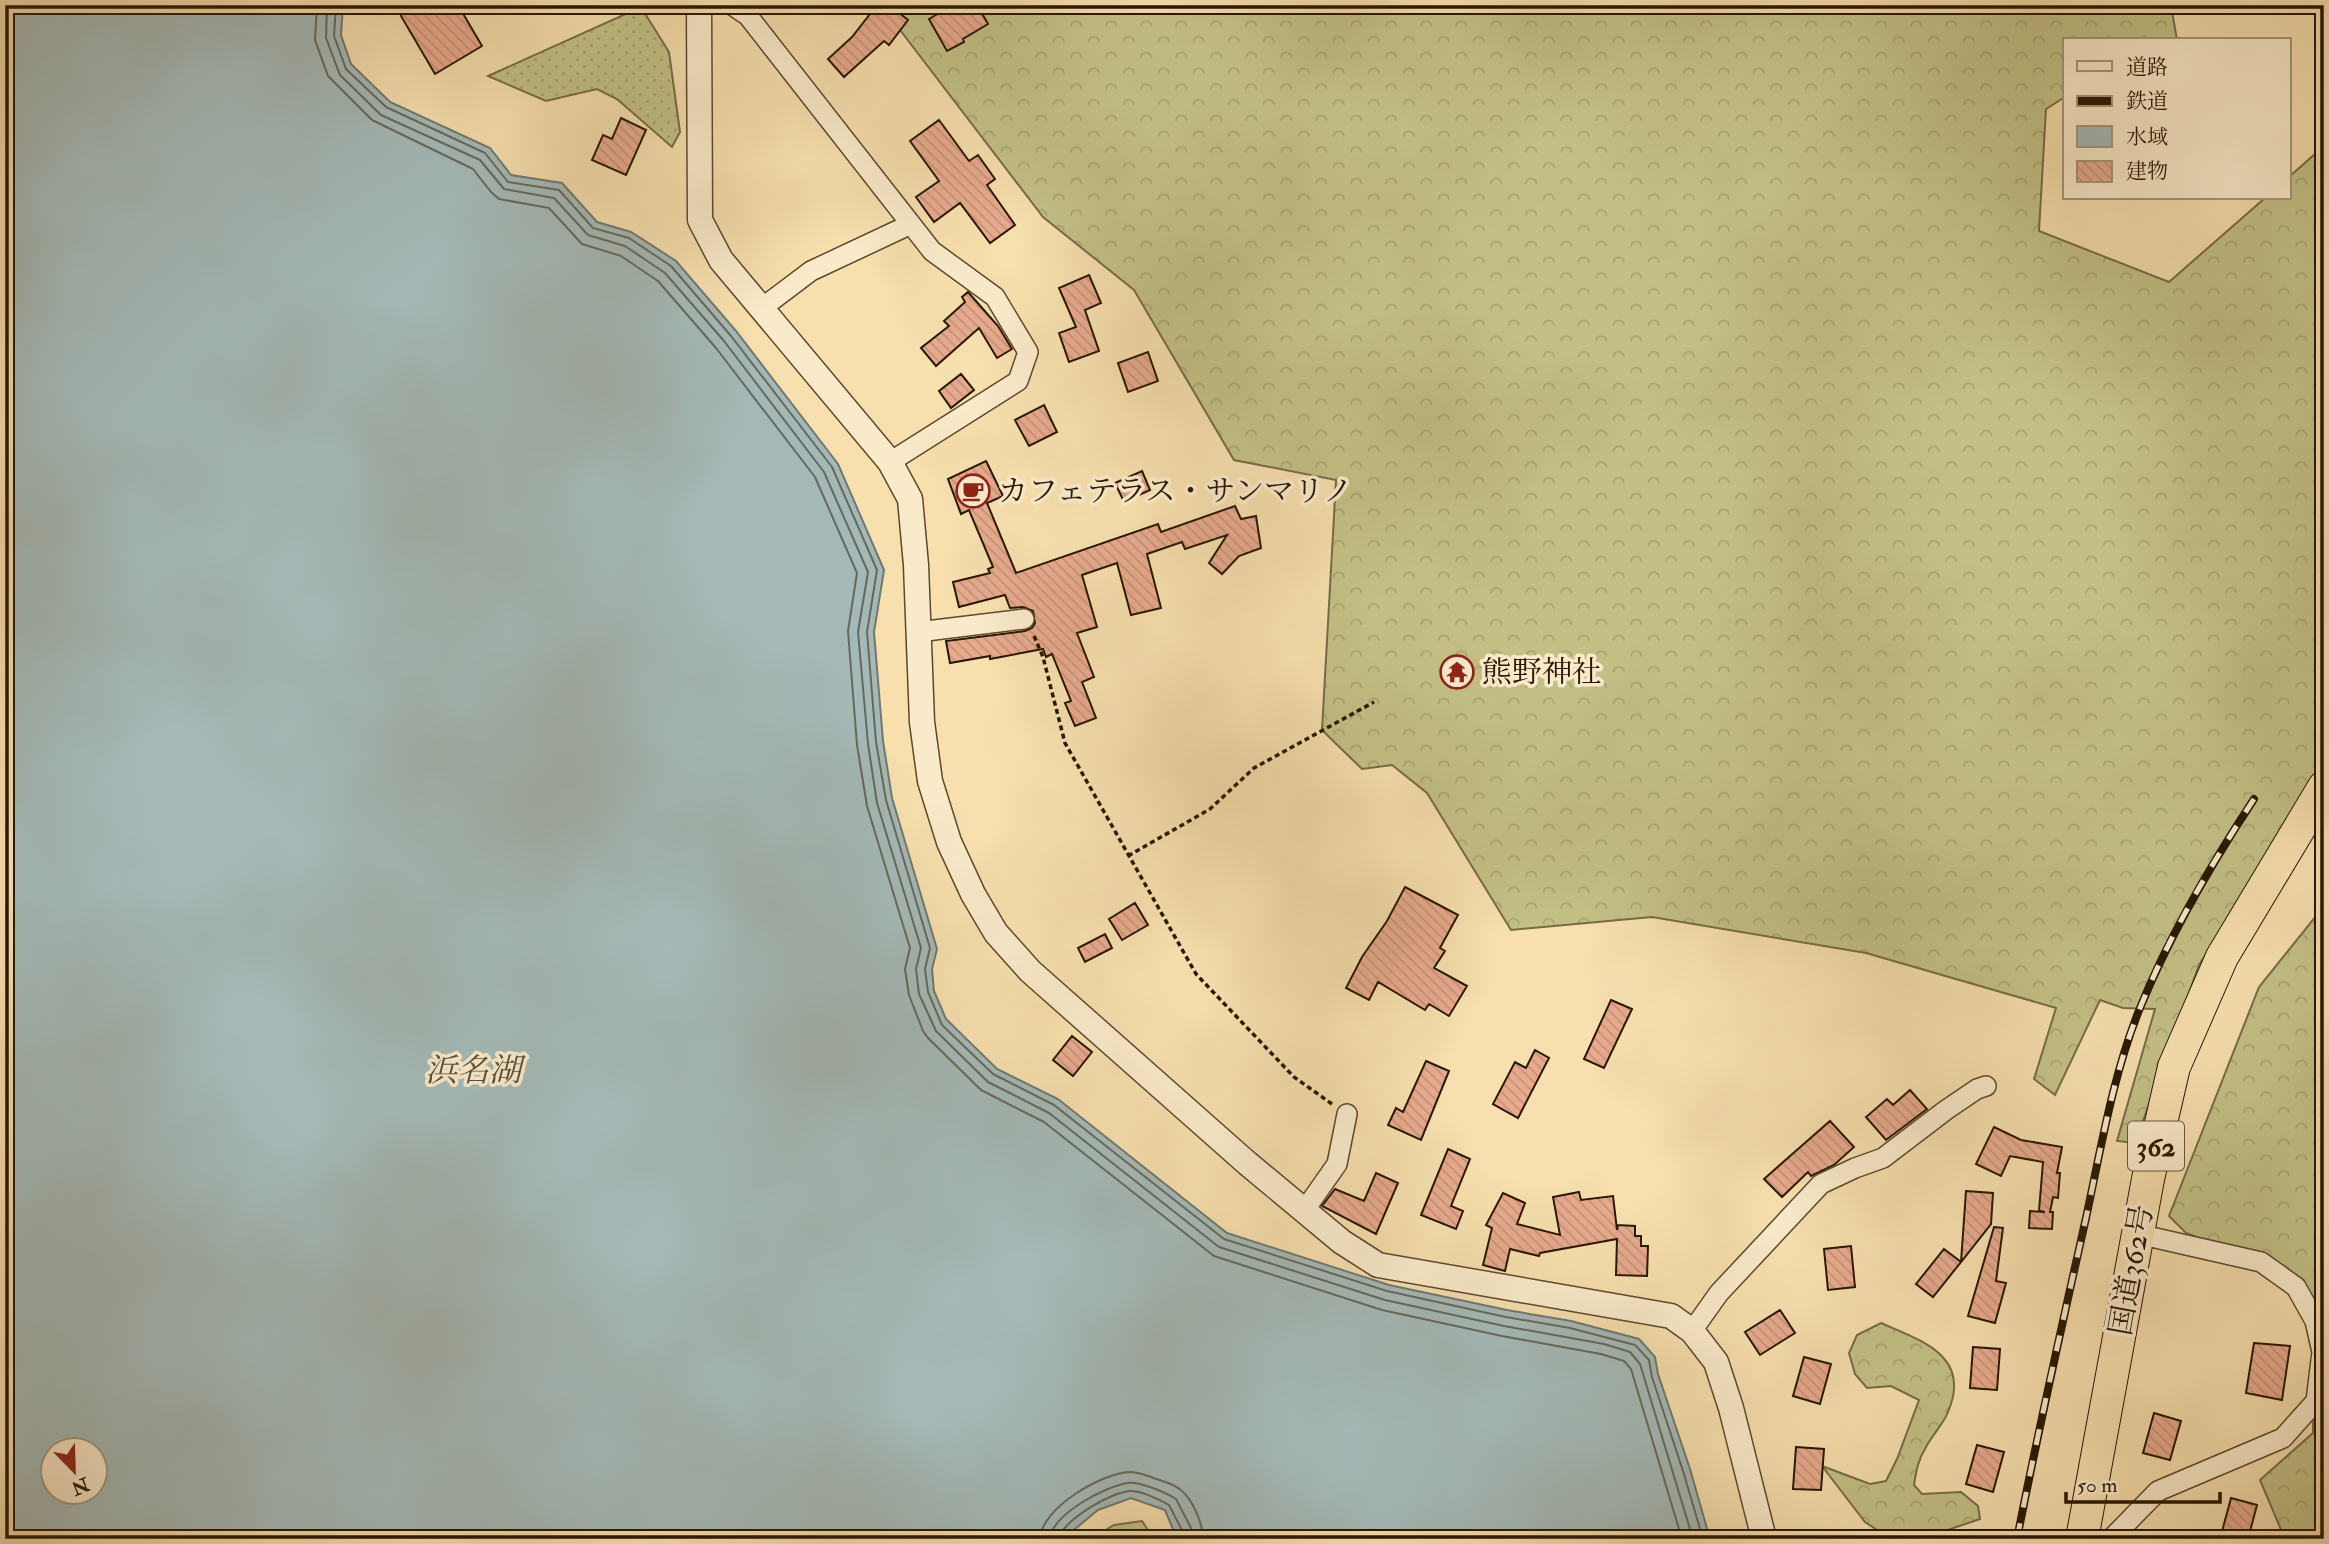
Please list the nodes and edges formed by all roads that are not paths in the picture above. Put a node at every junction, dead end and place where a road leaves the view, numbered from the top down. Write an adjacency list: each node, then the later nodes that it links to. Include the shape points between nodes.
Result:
1 (699, 5): 4 (street, via 700,220 721,260)
2 (732, 5): 3 (street, via 748,16)
3 (909, 225): 4 (street, via 811,271); 5 (street, via 932,251 995,297 1028,352 1018,382)
4 (762, 308): 5 (street)
5 (890, 462): 7 (street, via 910,499)
6 (1024, 619): 7 (street)
7 (918, 632): 11 (street, via 930,781 949,842 996,933 1030,971)
8 (2324, 787): 12 (highway, 国道362号 / 362, via 2222,957 2174,1067)
9 (1986, 1086): 13 (street, via 1883,1158 1821,1184 1719,1293)
10 (1347, 1114): 11 (street, via 1337,1164)
11 (1304, 1211): 13 (street, via 1378,1265 1671,1316)
12 (2138, 1234): 15 (highway, 国道362号 / 362); 16 (street, via 2261,1262 2296,1287 2315,1321 2322,1352 2316,1401 2283,1438 2158,1491)
13 (1692, 1331): 14 (street, via 1716,1362)
14 (1764, 1539)
15 (2082, 1539)
16 (2111, 1539)

